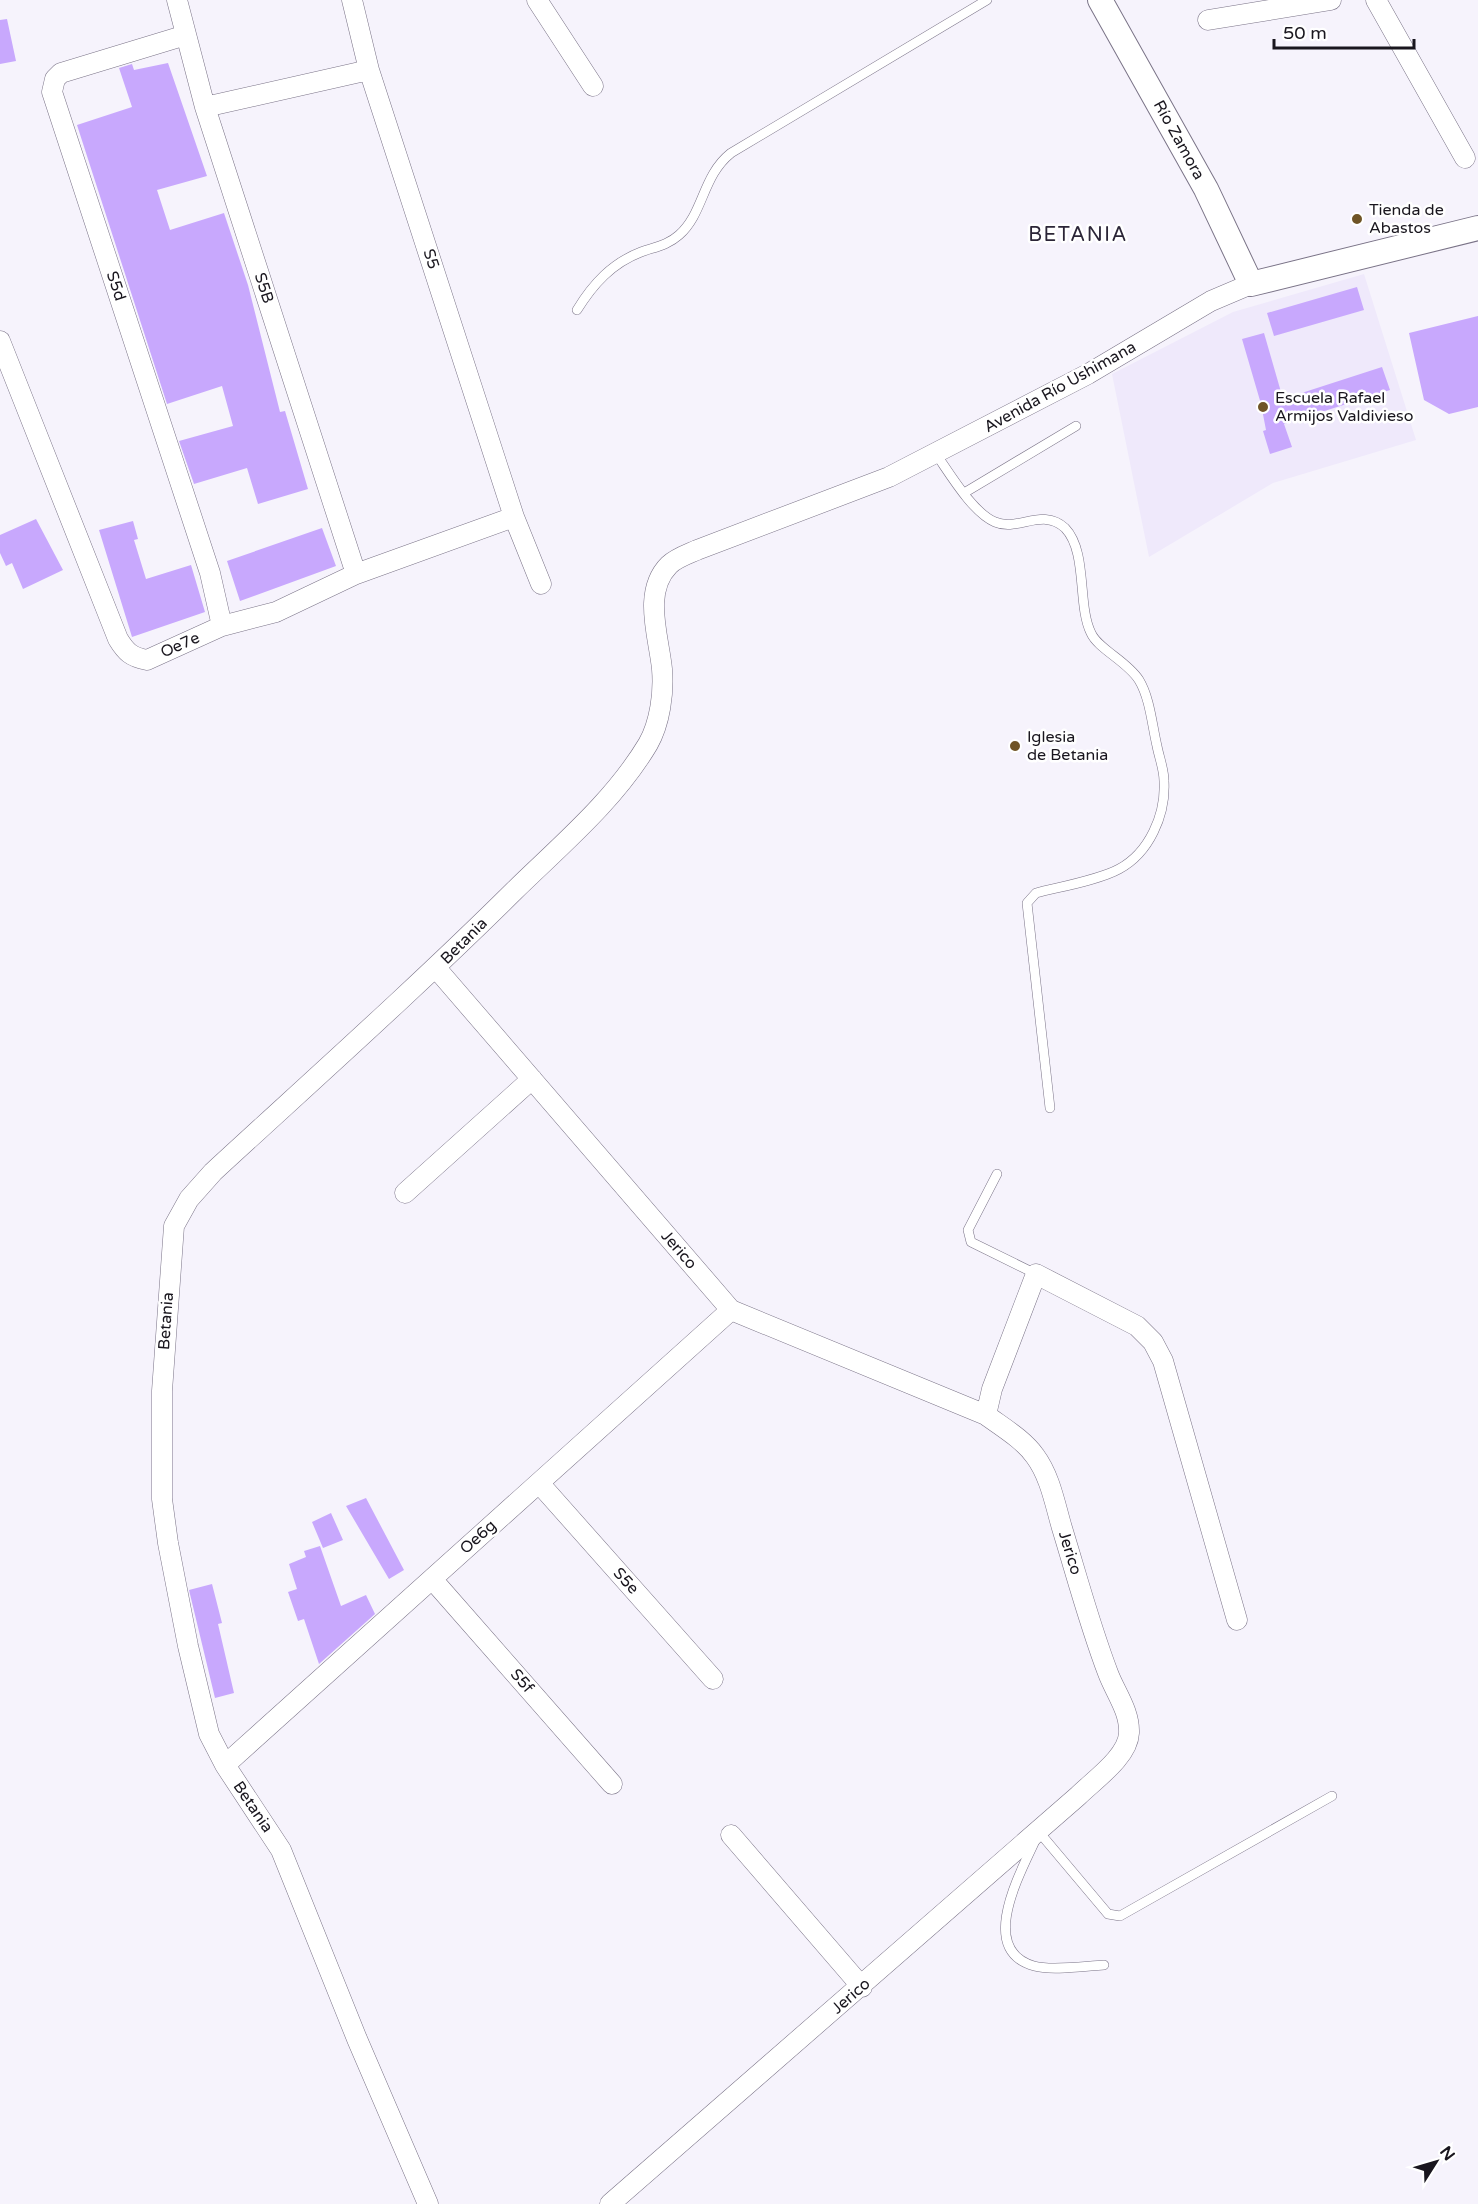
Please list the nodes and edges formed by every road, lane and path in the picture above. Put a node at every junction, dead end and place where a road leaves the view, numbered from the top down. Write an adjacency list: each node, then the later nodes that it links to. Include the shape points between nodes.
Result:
1 (177, 0): 10 (street, S5B)
2 (351, 0): 11 (street, S5)
3 (537, 0): 12 (street)
4 (987, 0): 17 (lane, via 731,153 713,172 691,222 679,236 633,255 608,271)
5 (1100, 0): 16 (street, Río Zamora, via 1206,189)
6 (1331, 0): 8 (street)
7 (1376, 0): 14 (street)
8 (1257, 6): 9 (street)
9 (1208, 20)
10 (186, 35): 13 (street, S5B); 26 (street, S5d, via 61,73 52,92 210,573)
11 (369, 70): 13 (street); 22 (street, S5)
12 (593, 86)
13 (206, 107): 23 (street, S5B)
14 (1465, 158)
15 (1478, 228): 16 (street, Avenida Río Ushimana)
16 (1251, 284): 20 (street, Avenida Río Ushimana, via 1211,301 1088,374)
17 (577, 310)
18 (0, 341): 26 (street, Oe7e, via 126,652 147,660)
19 (1076, 426): 21 (lane)
20 (936, 454): 21 (lane); 24 (street, Avenida Río Ushimana, via 889,477 678,559)
21 (964, 493): 29 (lane, via 996,523 1045,519 1069,533 1090,633 1119,657 1143,687 1164,779 1157,823 1142,851 1117,870 1036,893 1027,903)
22 (514, 517): 23 (street, Oe7e); 25 (street, S5)
23 (356, 574): 26 (street, Oe7e, via 276,612)
24 (658, 582): 27 (street, Betania, via 654,627 662,691 649,742 626,776 588,819)
25 (541, 584)
26 (222, 626)
27 (436, 968): 28 (street, Jerico); 39 (street, Betania, via 213,1172 189,1199 174,1226 162,1391 162,1499 200,1705)
28 (532, 1079): 31 (street); 33 (street, Jerico)
29 (1050, 1108)
30 (998, 1174): 32 (lane, via 968,1230 971,1242)
31 (405, 1192)
32 (1035, 1275): 34 (street); 37 (street, via 1137,1326 1153,1342 1163,1361)
33 (731, 1310): 34 (street, Jerico); 35 (street, Oe6g)
34 (986, 1415): 42 (street, Jerico, via 1022,1443 1043,1469 1104,1663 1128,1723 1127,1739 1115,1760)
35 (539, 1483): 36 (street, Oe6g); 38 (street, S5e)
36 (432, 1579): 39 (street, Oe6g); 40 (street, S5f)
37 (1237, 1620)
38 (713, 1679)
39 (225, 1765): 46 (street, Betania, via 281,1850)
40 (612, 1784)
41 (1332, 1796): 42 (lane, via 1120,1916 1108,1914)
42 (1039, 1832): 44 (lane, via 1005,1914 1009,1941 1024,1961 1036,1966); 45 (street, Jerico)
43 (731, 1835): 45 (street)
44 (1104, 1965)
45 (862, 1987): 47 (street, Jerico)
46 (428, 2204)
47 (610, 2204)

